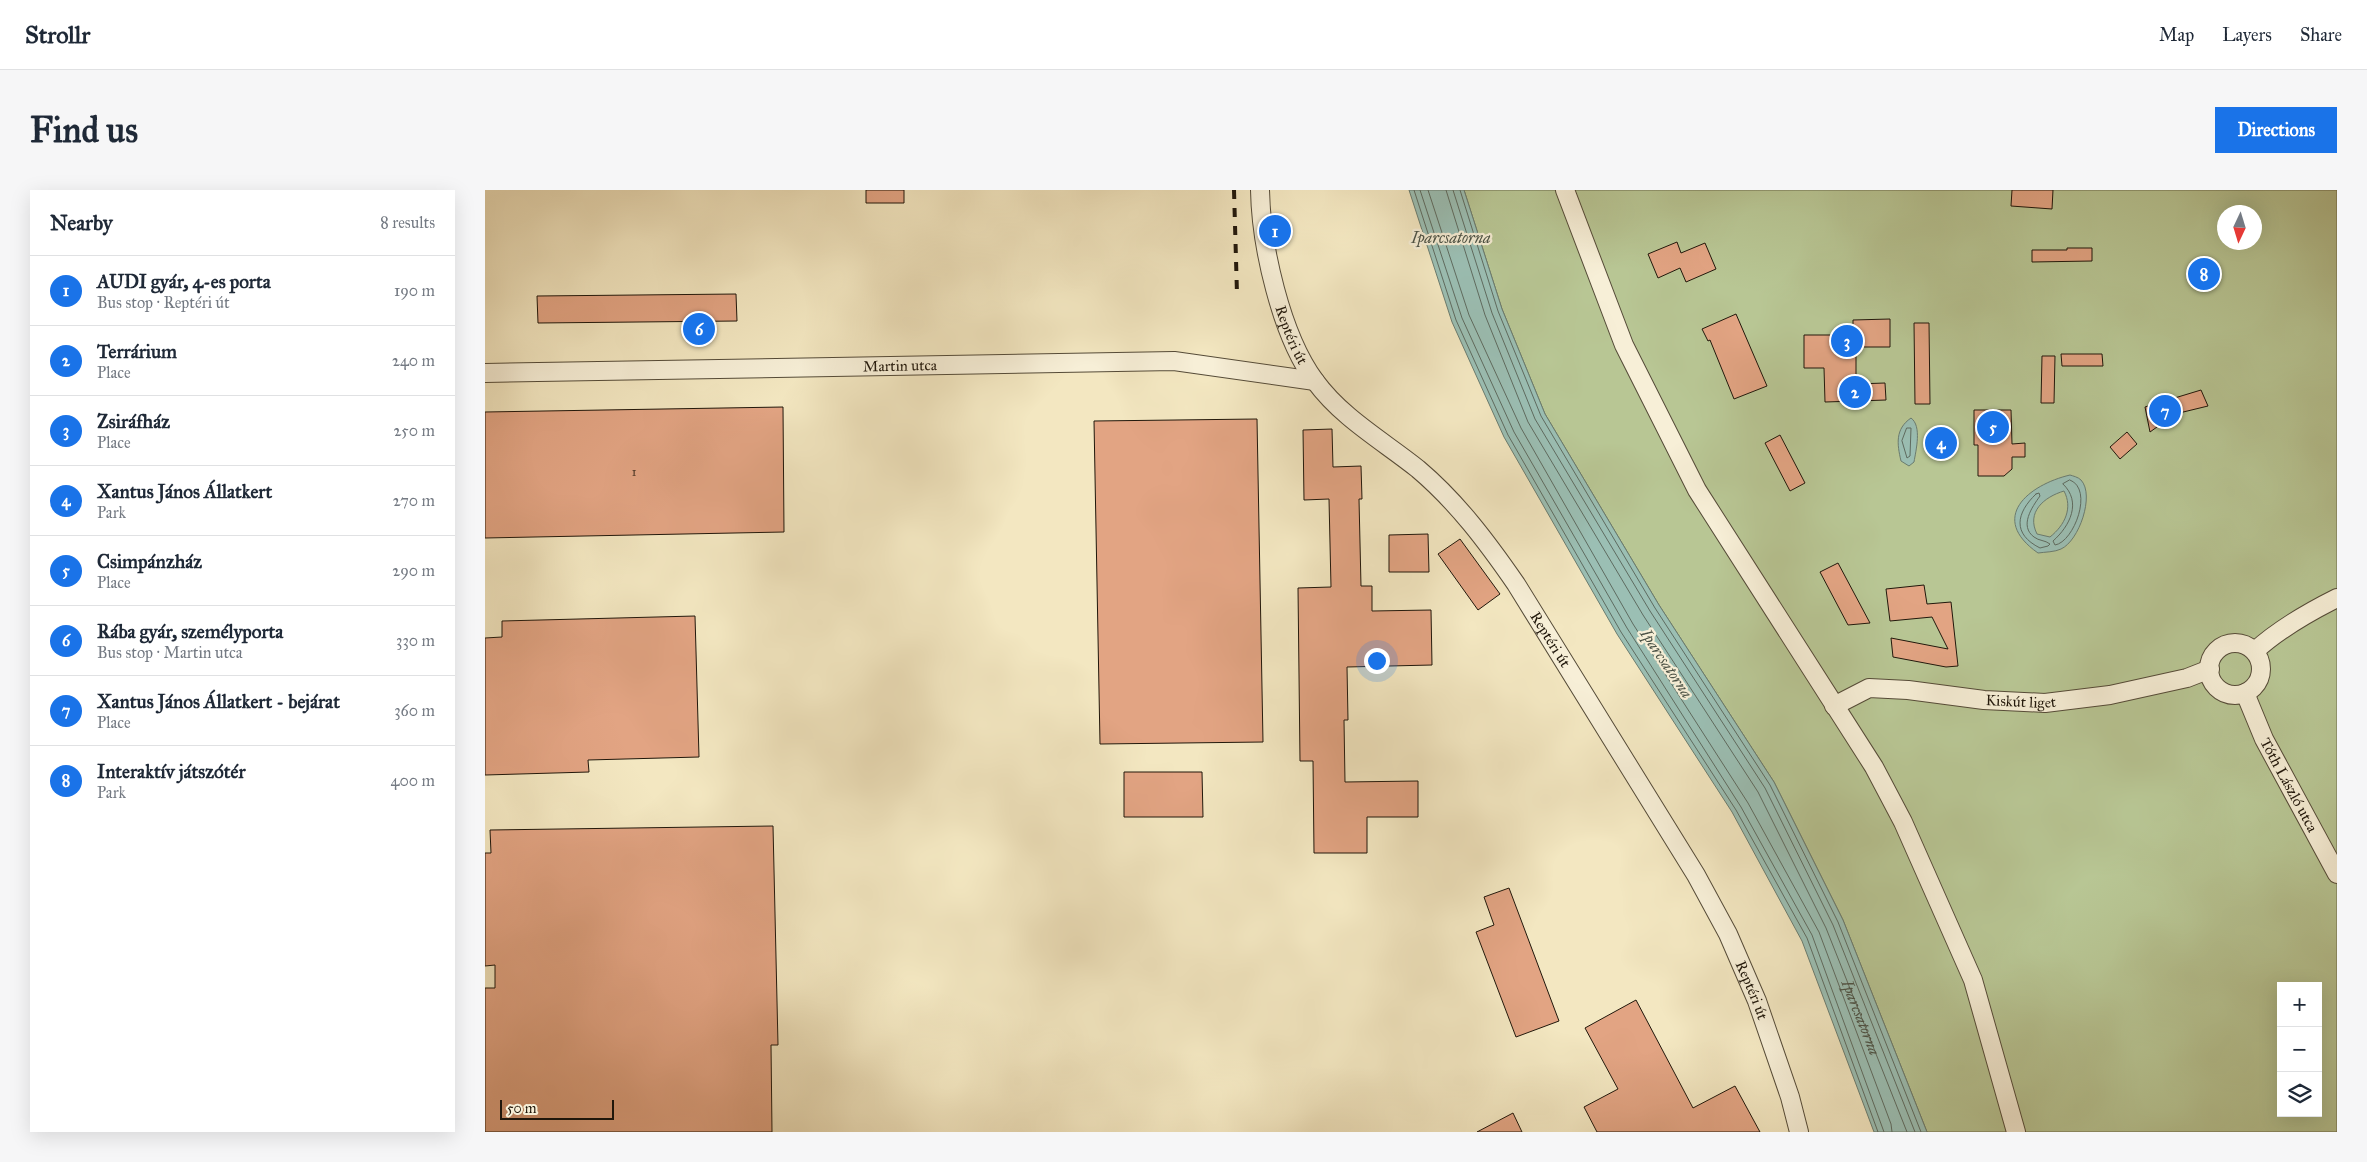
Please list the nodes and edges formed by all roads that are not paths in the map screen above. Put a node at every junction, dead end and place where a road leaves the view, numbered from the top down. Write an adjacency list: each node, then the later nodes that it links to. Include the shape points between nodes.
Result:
1 (1260, 190): 4 (street, Reptéri út, via 1269,272 1293,341)
2 (1565, 190): 9 (street, via 1624,345 1658,416 1697,490)
3 (485, 373): 4 (street, Martin utca, via 1174,361)
4 (1315, 381): 11 (street, Reptéri út, via 1349,416 1418,470 1456,505 1487,541 1516,584 1696,875 1728,934 1757,1001)
5 (2337, 598): 6 (street, via 2273,635)
6 (2255, 651): 7 (street, via 2233,643 2221,647 2212,655); 8 (street, via 2261,675)
7 (2210, 669): 8 (street, via 2219,690 2229,694); 9 (street, Kiskút liget, via 2187,678 2110,695 2045,703 1869,688)
8 (2245, 693): 10 (street, Tóth László utca, via 2264,739)
9 (1834, 706): 12 (street, via 1882,783 1939,900 1973,980)
10 (2337, 874)
11 (1799, 1132)
12 (2016, 1132)

